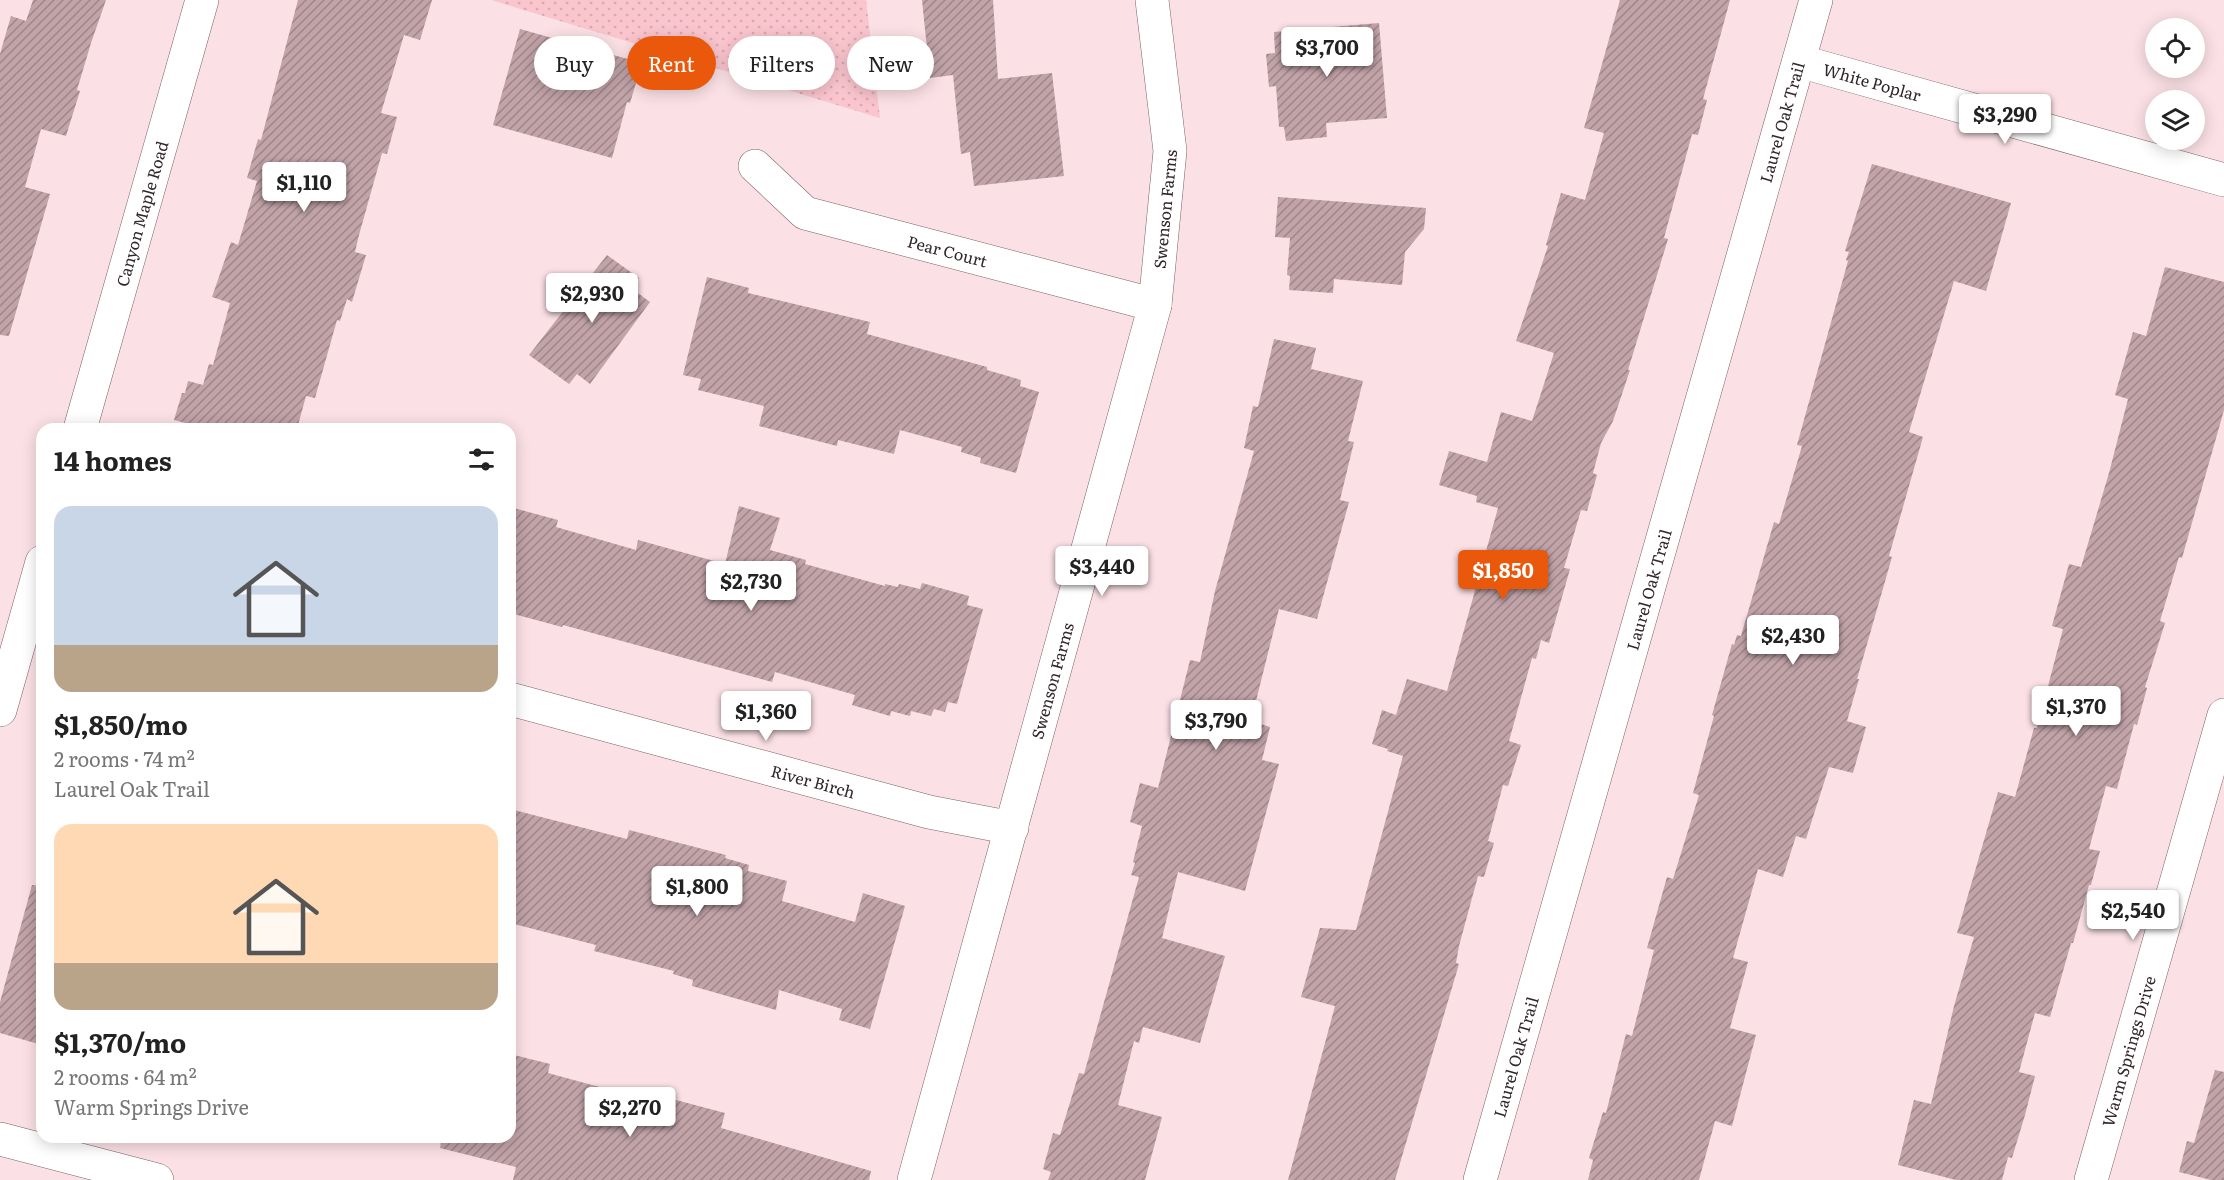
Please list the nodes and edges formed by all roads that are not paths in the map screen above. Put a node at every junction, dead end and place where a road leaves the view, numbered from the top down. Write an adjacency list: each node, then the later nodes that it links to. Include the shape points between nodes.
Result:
1 (202, 0): 8 (street, Canyon Maple Road)
2 (1152, 0): 7 (street, Swenson Farms, via 1170,151)
3 (1816, 0): 4 (street, Laurel Oak Trail)
4 (1799, 61): 6 (street, White Poplar); 17 (street, Laurel Oak Trail)
5 (755, 166): 7 (street, Pear Court, via 805,213)
6 (2224, 180)
7 (1155, 305): 13 (street, Swenson Farms)
8 (82, 423)
9 (36, 586): 11 (street)
10 (516, 701): 13 (street, River Birch, via 929,812)
11 (0, 710)
12 (2224, 715): 18 (street, Warm Springs Drive)
13 (1012, 828): 16 (street, Swenson Farms)
14 (0, 1139): 15 (street)
15 (157, 1180)
16 (914, 1180)
17 (1480, 1180)
18 (2091, 1180)

